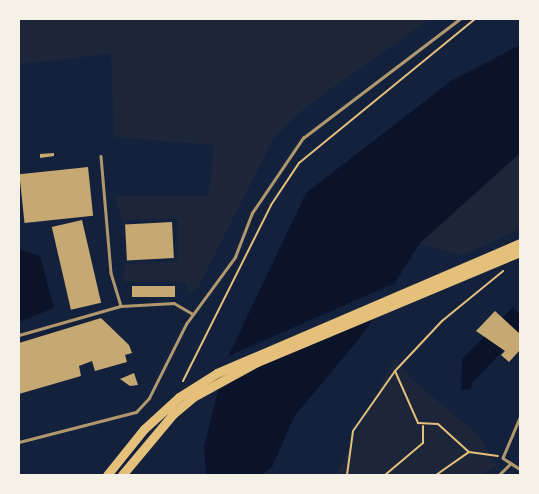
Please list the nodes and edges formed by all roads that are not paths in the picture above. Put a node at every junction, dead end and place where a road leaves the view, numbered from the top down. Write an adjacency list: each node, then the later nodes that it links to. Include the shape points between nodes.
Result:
1 (460, 19): 6 (lane, via 303,138 252,213 235,257)
2 (101, 156): 5 (lane, via 111,273)
3 (520, 243): 12 (highway, via 217,373 178,397 144,429)
4 (520, 252): 13 (highway, via 257,362 201,393 173,414)
5 (121, 306): 6 (lane, via 174,303); 7 (lane)
6 (193, 314): 9 (lane, via 149,398 136,412)
7 (19, 335)
8 (520, 418): 10 (lane, via 504,458)
9 (19, 442)
10 (510, 464): 11 (lane); 14 (lane)
11 (520, 469)
12 (107, 475)
13 (122, 475)
14 (499, 475)

